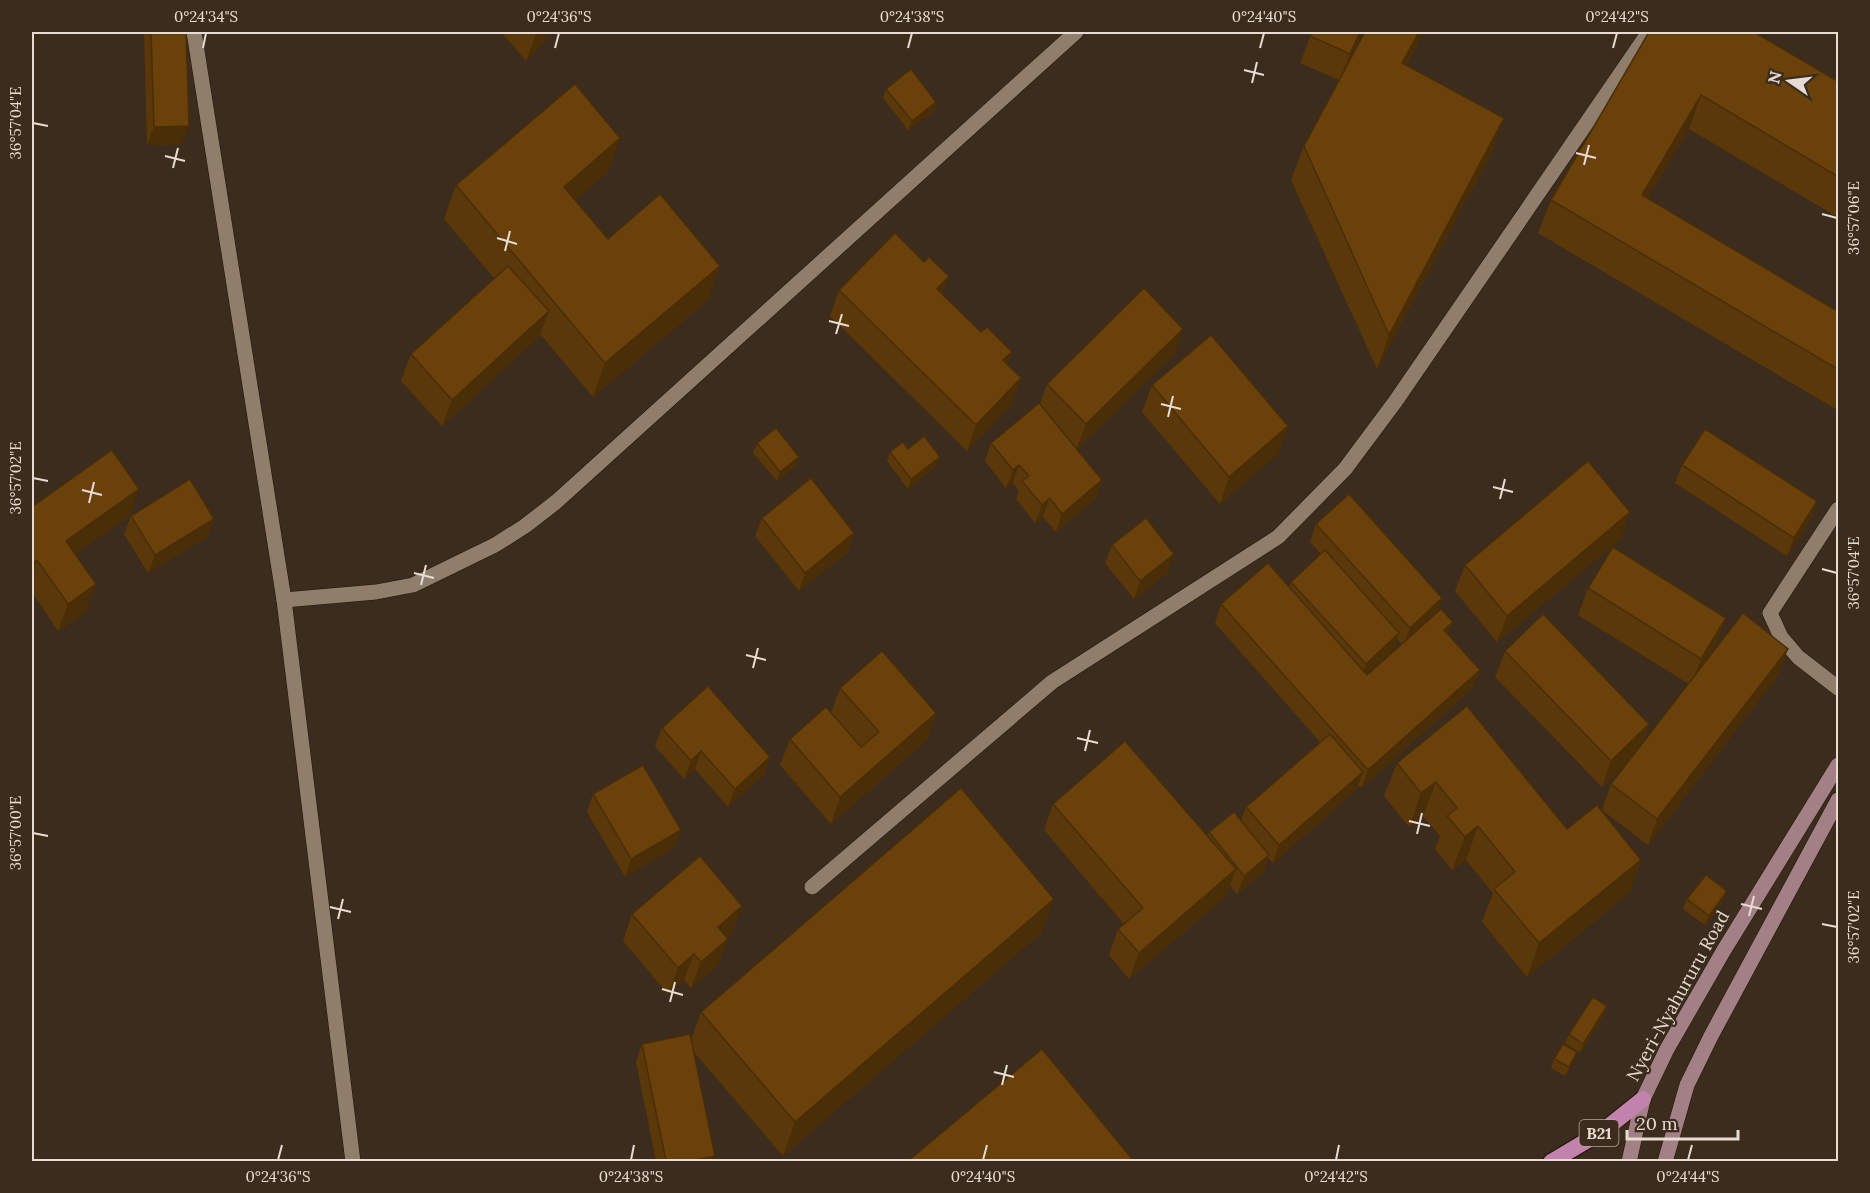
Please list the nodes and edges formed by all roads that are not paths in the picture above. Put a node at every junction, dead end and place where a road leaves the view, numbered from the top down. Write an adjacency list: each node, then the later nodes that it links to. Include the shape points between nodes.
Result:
1 (194, 32): 5 (street)
2 (1076, 32): 5 (street, via 525,526 412,585)
3 (1649, 32): 9 (street, via 1345,469 1278,537 1052,682)
4 (1839, 509): 6 (street, via 1770,614 1781,637 1798,657)
5 (284, 600): 11 (street)
6 (1839, 688)
7 (1839, 765): 10 (main road, Nyeri-Nyahururu Road, via 1719,960)
8 (1839, 800): 14 (main road, via 1687,1085)
9 (812, 887)
10 (1643, 1099): 12 (highway, B21, via 1603,1131); 13 (main road, Nyeri-Nyahururu Road)
11 (353, 1161)
12 (1551, 1161)
13 (1629, 1161)
14 (1665, 1161)

